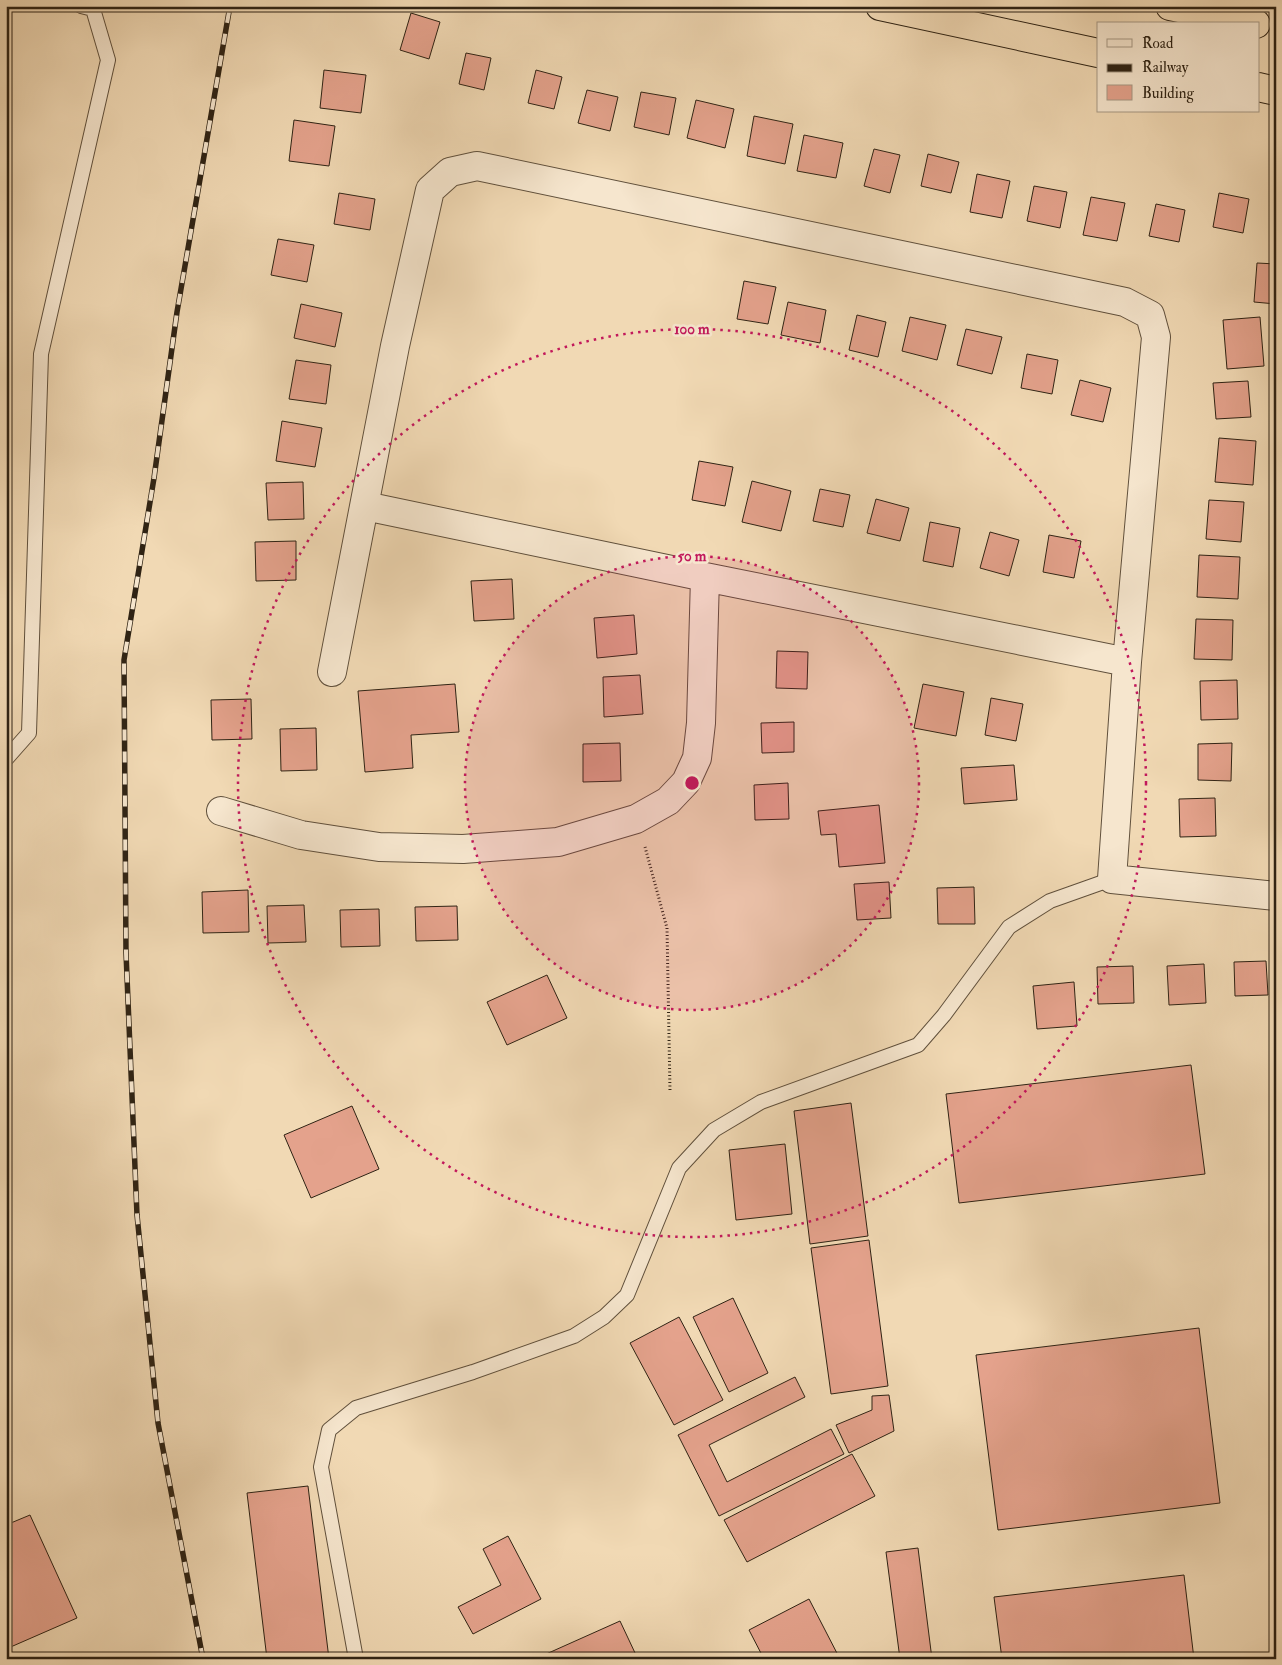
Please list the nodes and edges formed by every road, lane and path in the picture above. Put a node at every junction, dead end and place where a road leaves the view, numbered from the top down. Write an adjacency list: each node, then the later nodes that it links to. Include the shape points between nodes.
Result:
1 (81, 6): 14 (lane, via 93,9 108,60 41,354 29,733)
2 (880, 6): 7 (highway)
3 (1170, 6): 4 (highway)
4 (1247, 22)
5 (1260, 25): 6 (highway)
6 (1276, 28)
7 (1097, 53)
8 (1260, 87): 9 (highway)
9 (1276, 91)
10 (365, 506): 11 (street); 12 (street, via 395,346 430,190 450,172 477,166 1125,302 1150,315 1156,337); 13 (street)
11 (705, 577): 12 (street); 16 (street, via 697,758 686,782 668,801)
12 (1127, 662): 17 (street)
13 (332, 672)
14 (6, 759)
15 (221, 811): 16 (street, via 321,838 379,847 463,850 558,842)
16 (636, 819): 19 (path, via 667,928)
17 (1112, 879): 18 (street); 20 (lane, via 1050,901 1009,926 918,1045 761,1102 714,1130 678,1168 627,1295 604,1317 564,1340 356,1408 329,1430 321,1467)
18 (1276, 896)
19 (670, 1091)
20 (356, 1659)

